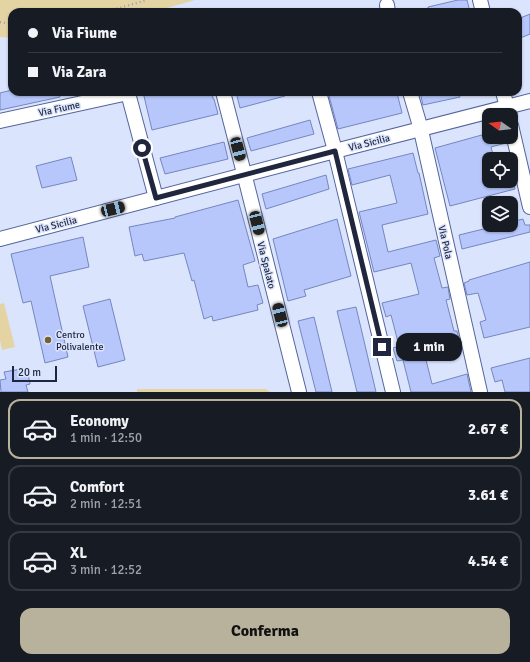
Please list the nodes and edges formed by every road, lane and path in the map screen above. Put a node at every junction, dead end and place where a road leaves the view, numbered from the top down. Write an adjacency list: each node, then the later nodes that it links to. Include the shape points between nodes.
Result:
1 (147, 0): 2 (path)
2 (119, 8)
3 (114, 96): 13 (street, Via Fiume)
4 (129, 96): 18 (street, Via Fiume)
5 (224, 96): 17 (street, Via Spalato)
6 (320, 96): 16 (street)
7 (411, 96): 14 (street, Via Pola)
8 (504, 96): 10 (street)
9 (530, 101): 11 (street, Via Sicilia)
10 (507, 108)
11 (515, 108)
12 (482, 116): 14 (street, Via Sicilia)
13 (0, 121)
14 (420, 129): 16 (street, Via Sicilia); 23 (street, Via Pola)
15 (515, 144): 19 (street)
16 (335, 151): 17 (street, Via Sicilia); 22 (street)
17 (245, 175): 18 (street, Via Sicilia); 21 (street, Via Spalato)
18 (156, 198): 20 (street, Via Sicilia)
19 (530, 207)
20 (0, 239)
21 (299, 392)
22 (393, 392)
23 (480, 392)

